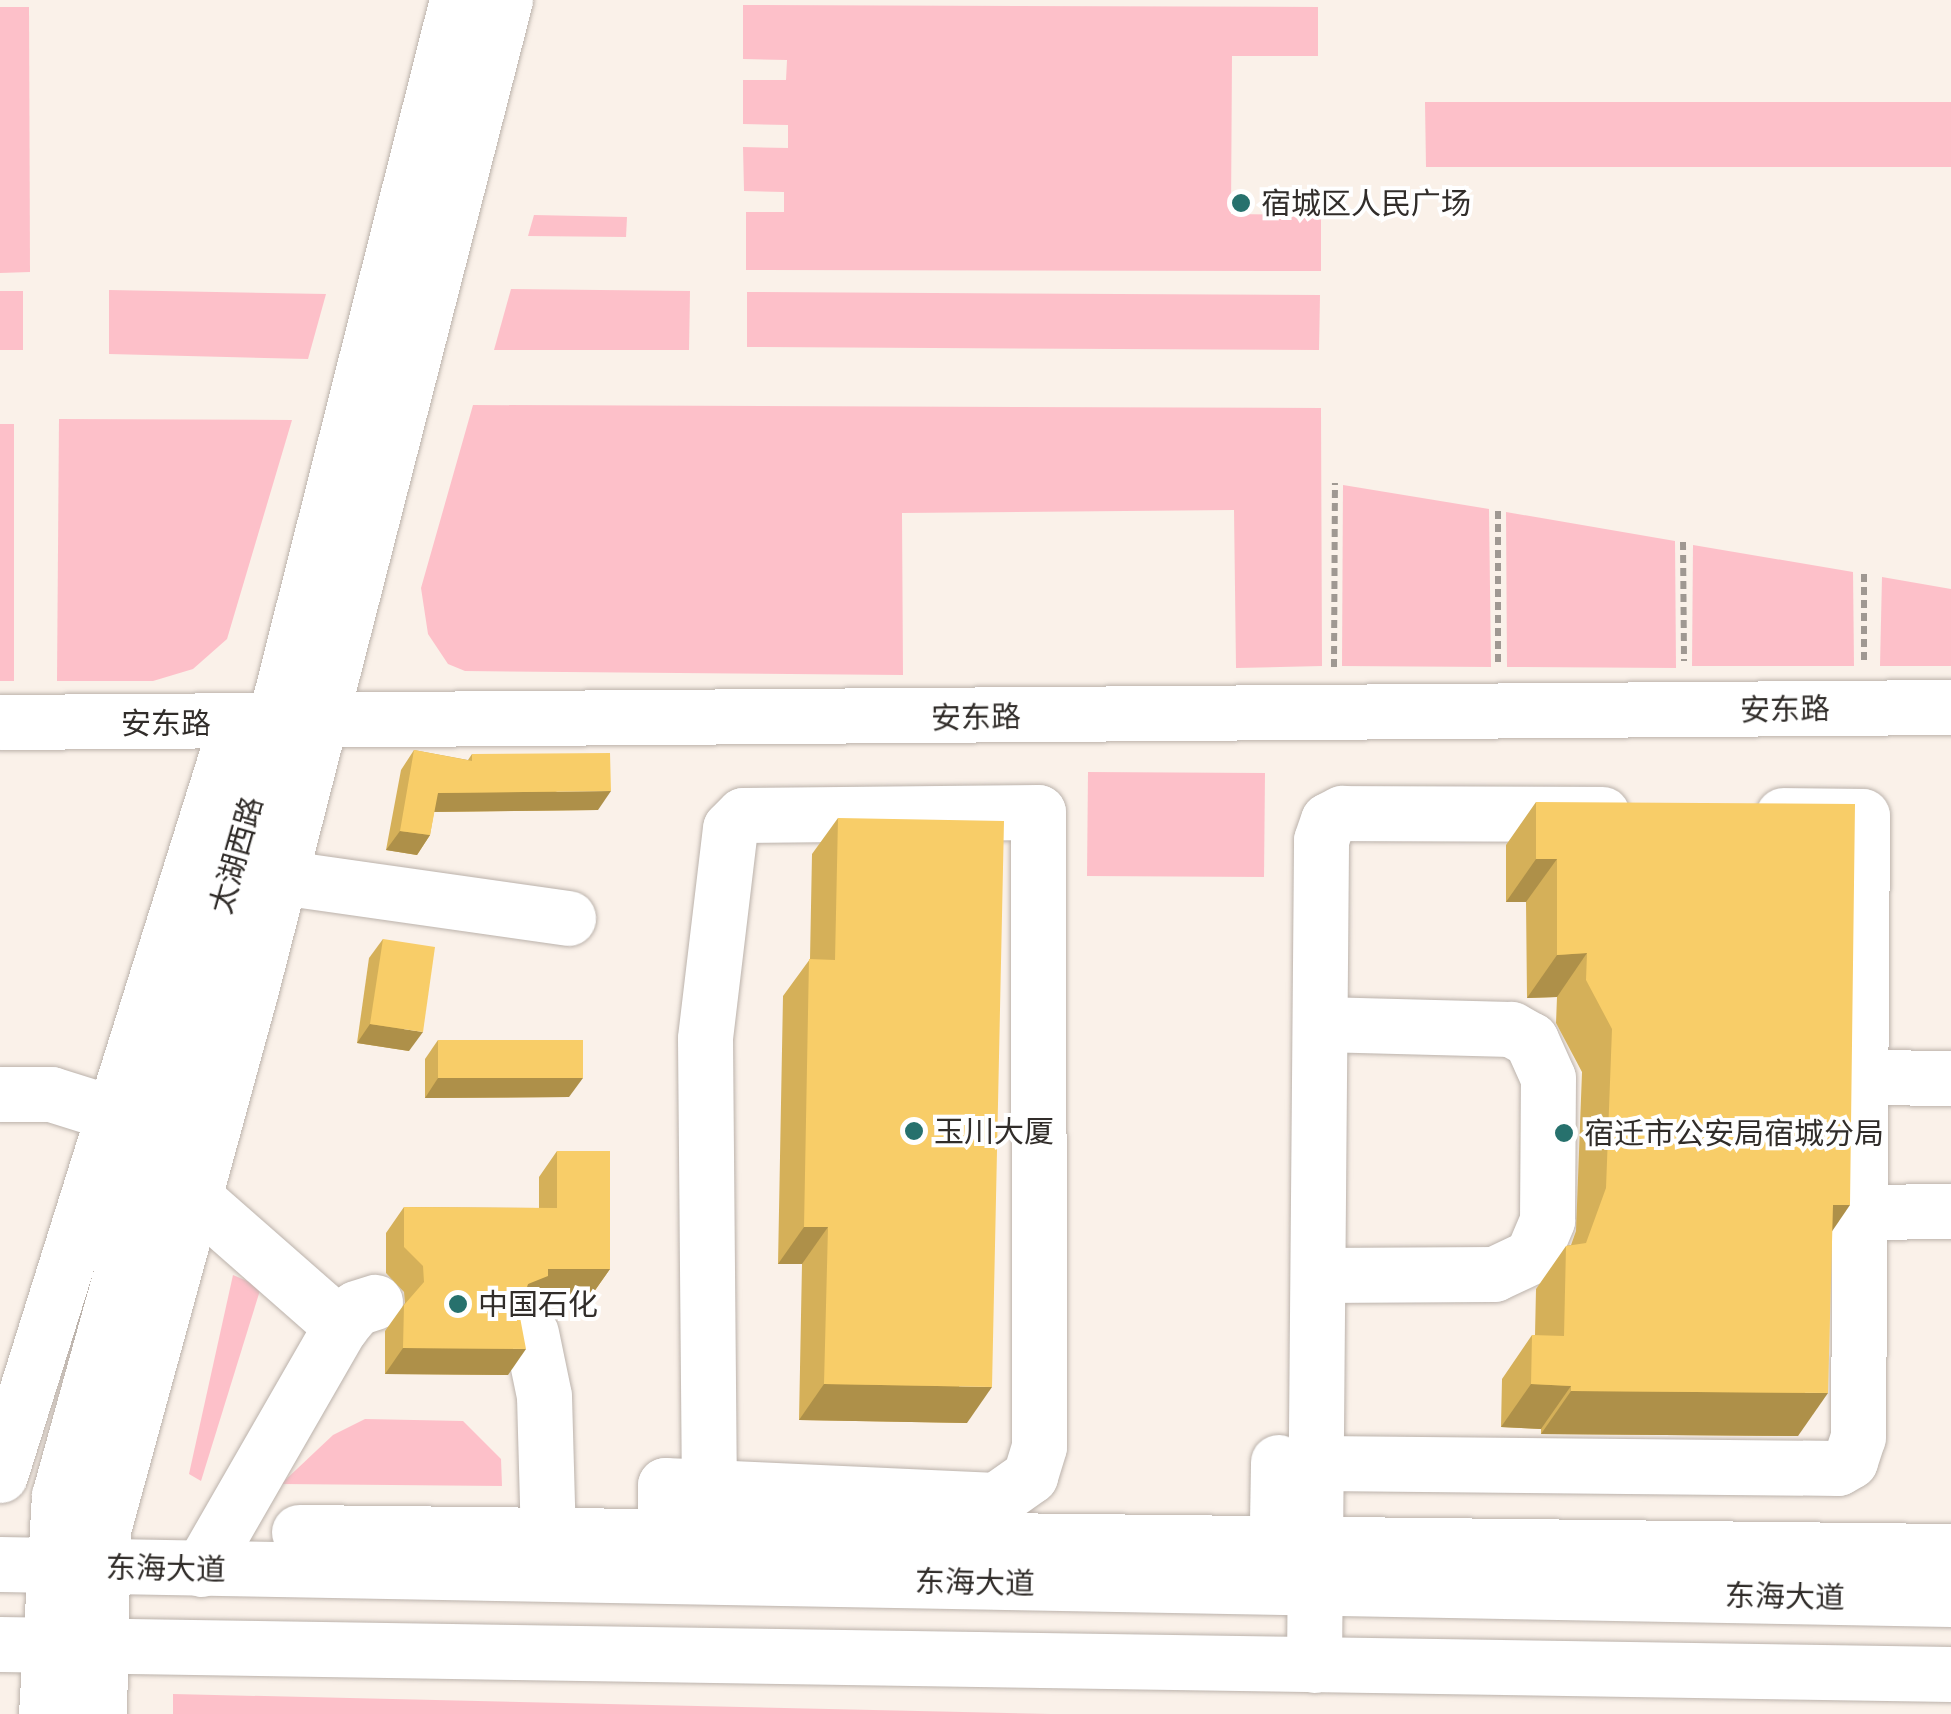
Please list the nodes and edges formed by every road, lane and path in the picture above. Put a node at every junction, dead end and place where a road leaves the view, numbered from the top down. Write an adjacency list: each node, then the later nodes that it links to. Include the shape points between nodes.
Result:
1 (457, 0): 13 (street, 太湖西路)
2 (505, 0): 13 (street, 太湖西路)
3 (1335, 483): 11 (path)
4 (1498, 511): 10 (path)
5 (1683, 542): 9 (path)
6 (1864, 574): 7 (path)
7 (1864, 708): 8 (street, 安东路); 9 (street, 安东路)
8 (1951, 708)
9 (1684, 710): 10 (street, 安东路)
10 (1498, 712): 11 (street, 安东路)
11 (1334, 713): 13 (street, 安东路)
12 (0, 722): 13 (street, 安东路)
13 (276, 723): 16 (street, 太湖西路); 22 (street, 太湖西路)
14 (1650, 815): 18 (street, via 1342,813 1328,820 1321,840)
15 (1728, 815): 19 (street, via 1862,816)
16 (280, 877): 17 (street); 23 (street, 太湖西路)
17 (568, 918)
18 (1320, 1024): 26 (street); 26 (street, via 1511,1029 1544,1057 1548,1096 1547,1220 1532,1256 1494,1274)
19 (1861, 1077): 20 (street); 25 (street)
20 (1951, 1078)
21 (0, 1094): 22 (street, via 51,1094)
22 (137, 1120): 29 (street); 35 (street, 太湖西路, via 59,1496)
23 (194, 1197): 32 (street, via 358,1314); 35 (street, 太湖西路)
24 (1951, 1211): 25 (street)
25 (1860, 1212): 28 (street, via 1858,1437 1850,1461 1838,1468)
26 (1320, 1276): 28 (street)
27 (532, 1333): 34 (street, via 544,1396)
28 (1299, 1462): 36 (street)
29 (0, 1475)
30 (710, 1487): 30 (street, via 705,1039 730,828 743,815 1038,812 1039,1446 1030,1476 996,1500); 31 (street, via 665,1485)
31 (665, 1536): 34 (street); 36 (street)
32 (212, 1550): 34 (street, 东海大道); 35 (street, 东海大道)
33 (1951, 1551): 36 (street)
34 (548, 1554): 36 (street, 东海大道)
35 (64, 1557): 38 (street, 太湖西路)
36 (1297, 1566): 37 (street, 东海大道); 39 (street)
37 (1951, 1599)
38 (49, 1646): 39 (street); 41 (street, 太湖西路); 42 (street, 太湖西路)
39 (1295, 1665): 40 (street)
40 (1951, 1674)
41 (46, 1714)
42 (99, 1714)

